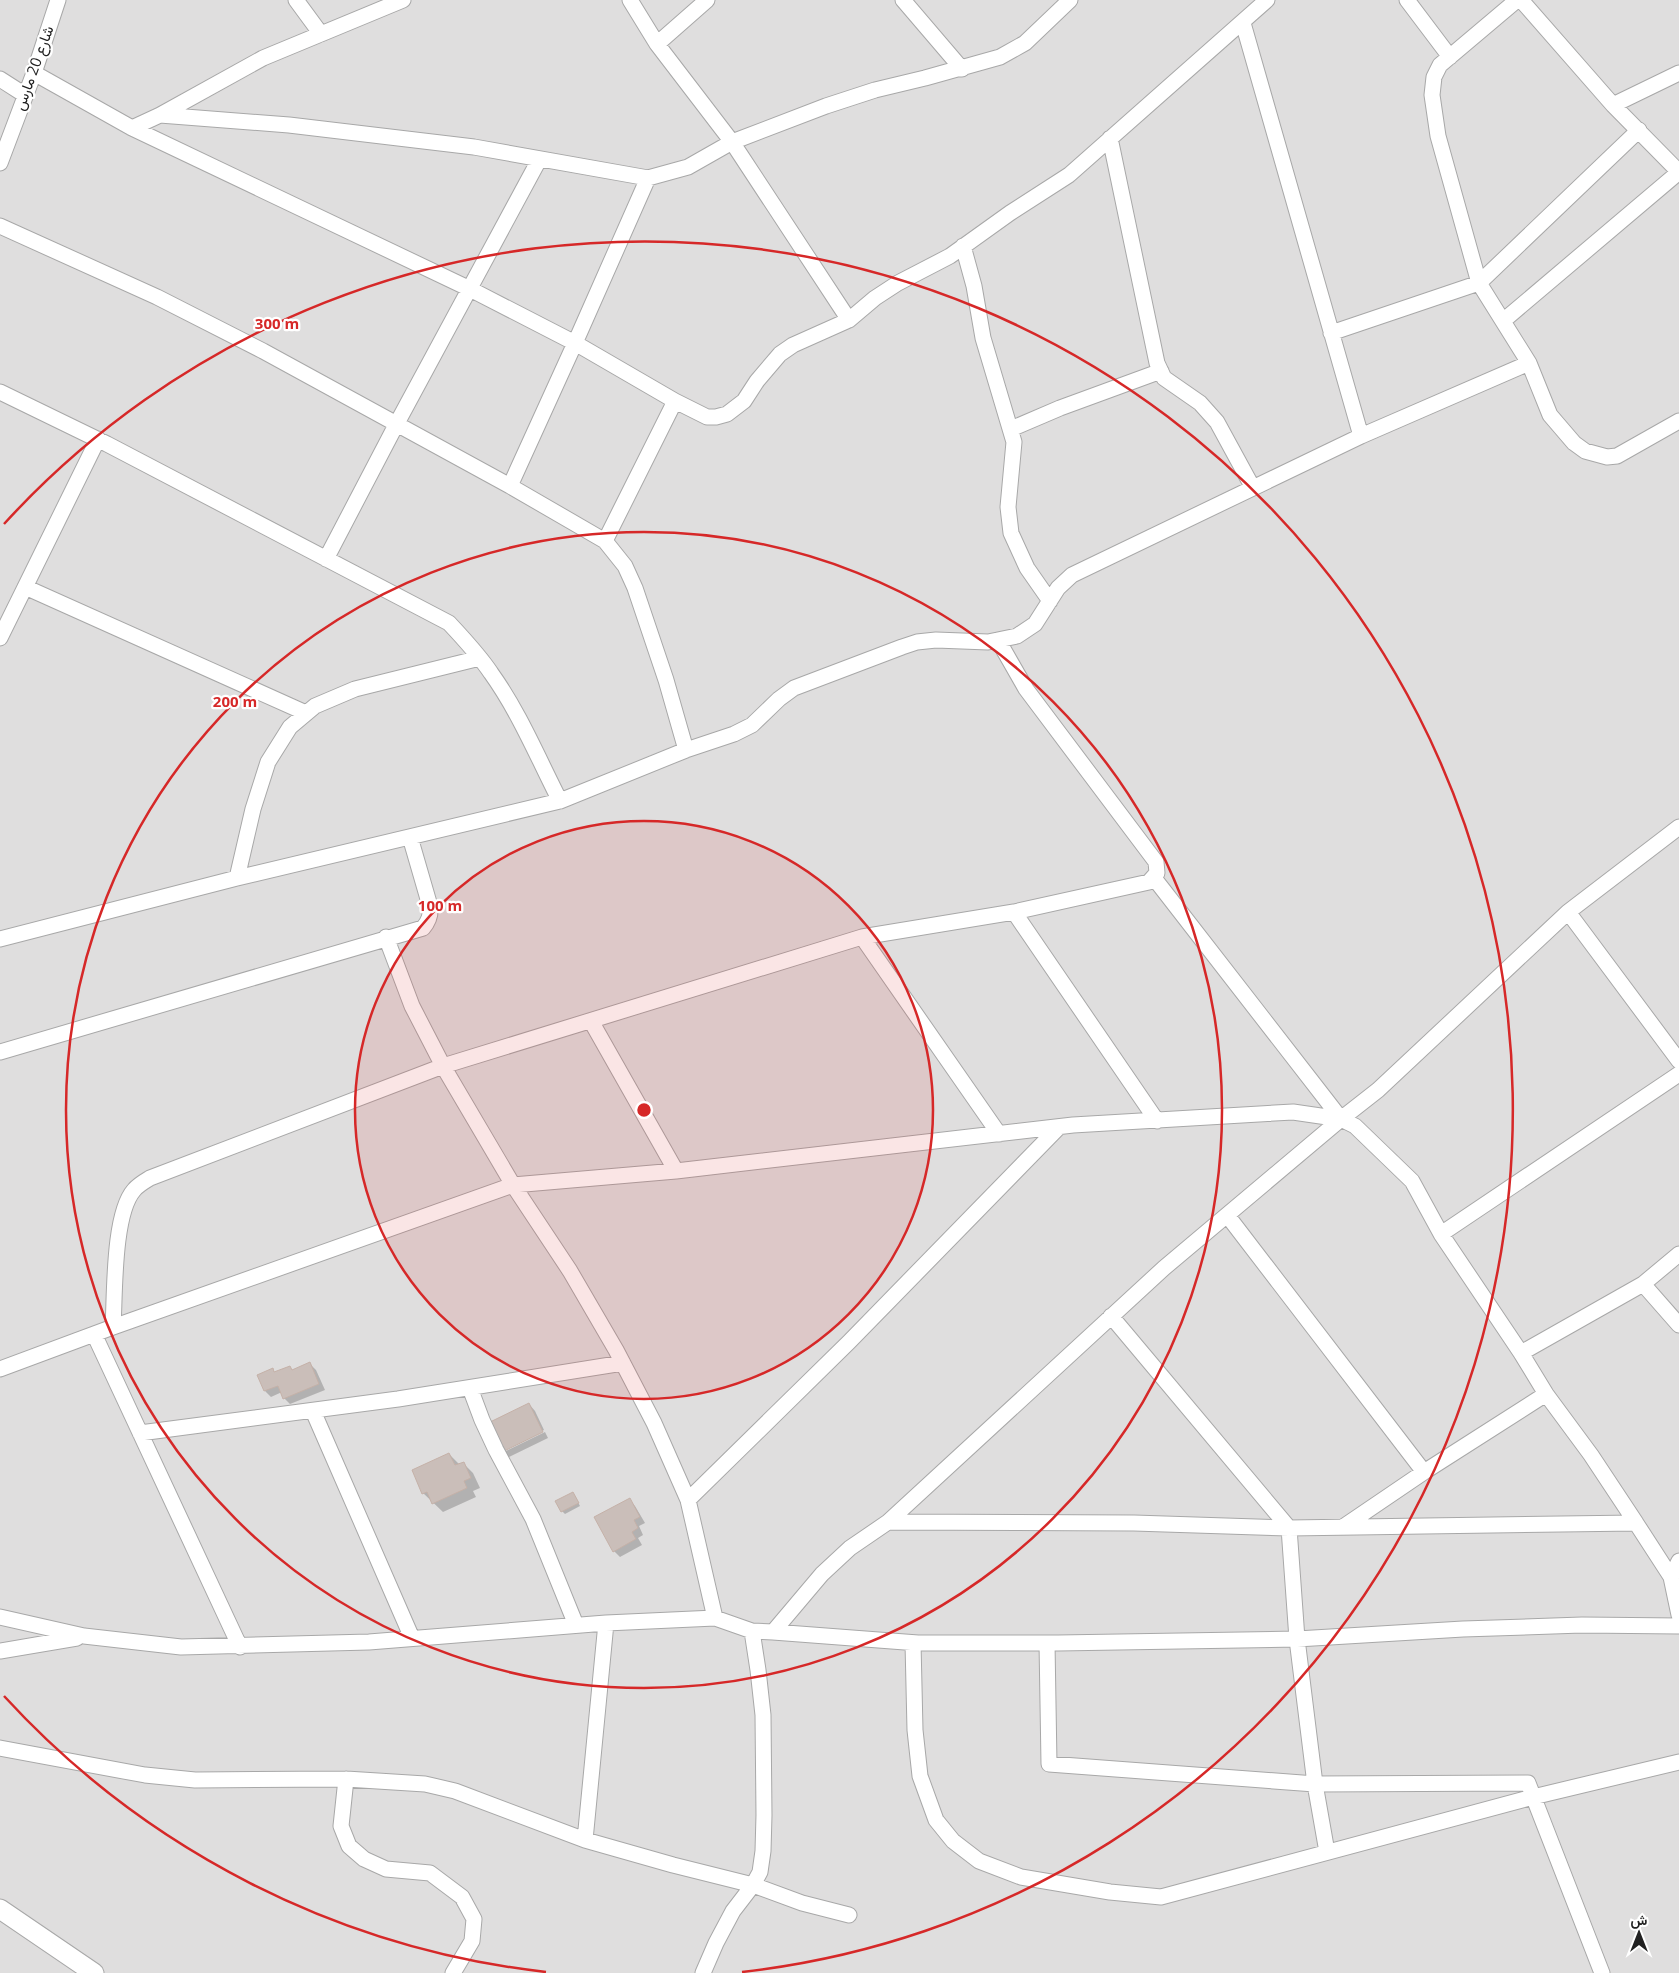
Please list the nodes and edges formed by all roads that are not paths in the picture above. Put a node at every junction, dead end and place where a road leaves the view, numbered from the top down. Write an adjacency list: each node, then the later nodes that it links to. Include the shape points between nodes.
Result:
1 (58, 0): 17 (street, شارع 20 مارس)
2 (296, 0): 13 (street)
3 (403, 0): 13 (street)
4 (630, 0): 14 (street)
5 (708, 0): 14 (street)
6 (903, 0): 16 (street)
7 (1070, 0): 16 (street, via 1025,43 1000,57)
8 (1407, 0): 15 (street)
9 (1516, 0): 15 (street)
10 (1521, 0): 21 (street)
11 (1261, 2): 12 (street)
12 (1243, 23): 25 (street); 37 (street)
13 (321, 34): 22 (street, via 264,58)
14 (657, 44): 26 (street)
15 (1450, 57): 33 (street, via 1440,65 1434,77 1432,94 1438,136)
16 (962, 68): 26 (street, via 875,90)
17 (34, 73): 20 (street, شارع 20 مارس); 23 (street)
18 (1679, 74): 21 (street)
19 (0, 80): 20 (street)
20 (25, 95): 28 (street, شارع 20 مارس)
21 (1613, 105): 24 (street)
22 (160, 115): 23 (street); 27 (street, via 373,134 474,147)
23 (132, 128): 34 (street)
24 (1639, 130): 29 (street); 33 (street)
25 (1110, 138): 32 (street, via 1069,175); 40 (street)
26 (732, 142): 30 (street, via 688,167); 35 (street)
27 (538, 160): 30 (street); 34 (street)
28 (0, 163)
29 (1679, 172): 36 (street)
30 (648, 178): 38 (street)
31 (0, 226): 44 (street, via 158,297)
32 (963, 246): 35 (street, via 875,298); 45 (street, via 983,338)
33 (1479, 284): 36 (street); 37 (street)
34 (470, 289): 38 (street); 44 (street)
35 (849, 320): 42 (street, via 780,354 744,401 728,414 707,417)
36 (1504, 321): 39 (street)
37 (1331, 334): 46 (street)
38 (576, 344): 42 (street); 48 (street)
39 (1529, 363): 43 (street, via 1550,415 1585,451 1617,456); 46 (street)
40 (1161, 371): 45 (street); 49 (street, via 1164,378 1200,403 1217,422)
41 (0, 392): 47 (street)
42 (675, 401): 50 (street)
43 (1679, 421)
44 (396, 425): 48 (street); 51 (street)
45 (1011, 429): 53 (street, via 1014,442 1008,507 1011,533 1027,568)
46 (1361, 436): 49 (street)
47 (98, 439): 51 (street); 52 (street)
48 (510, 486): 50 (street)
49 (1253, 488): 53 (street, via 1072,575)
50 (605, 541): 58 (street, via 625,566 635,588)
51 (326, 559): 56 (street, via 449,623)
52 (25, 587): 54 (street); 57 (street)
53 (1050, 601): 55 (street, via 1035,624 1017,636)
54 (0, 638)
55 (998, 640): 58 (street, via 936,640 902,646 794,688 752,725 712,743); 63 (street, via 1026,689 1156,862)
56 (480, 658): 57 (street, via 355,689); 59 (street, via 521,723)
57 (306, 713): 62 (street, via 290,727 268,762 253,808)
58 (686, 750): 59 (street)
59 (560, 801): 61 (street)
60 (1676, 832): 65 (street)
61 (410, 837): 62 (street); 68 (street, via 431,914 423,928)
62 (237, 878): 67 (street)
63 (1154, 878): 64 (street, via 1149,882); 74 (street)
64 (1014, 912): 66 (street); 75 (street)
65 (1568, 912): 71 (street); 74 (street, via 1378,1090)
66 (862, 937): 69 (street); 77 (street)
67 (0, 938)
68 (386, 938): 70 (street); 72 (street, via 412,1006)
69 (591, 1021): 72 (street); 78 (street)
70 (0, 1052)
71 (1679, 1061)
72 (443, 1066): 79 (street); 86 (street, via 150,1178 134,1189 120,1223)
73 (1679, 1074): 81 (street)
74 (1341, 1119): 75 (street, via 1293,1112); 80 (street); 81 (street, via 1356,1126 1412,1181)
75 (1157, 1121): 76 (street)
76 (1059, 1127): 77 (street); 96 (street, via 849,1342)
77 (999, 1134): 78 (street)
78 (676, 1171): 79 (street)
79 (513, 1186): 86 (street); 89 (street, via 570,1271)
80 (1226, 1215): 84 (street); 95 (street)
81 (1441, 1234): 88 (street)
82 (1679, 1254): 83 (street)
83 (1643, 1284): 85 (street); 88 (street)
84 (1112, 1316): 97 (street); 100 (street)
85 (1679, 1324)
86 (112, 1327): 87 (street)
87 (94, 1334): 90 (street); 94 (street)
88 (1521, 1352): 92 (street)
89 (622, 1363): 91 (street); 96 (street)
90 (0, 1369)
91 (470, 1388): 93 (street); 107 (street, via 496,1450 533,1519)
92 (1546, 1394): 95 (street); 98 (street)
93 (313, 1411): 94 (street); 112 (street)
94 (140, 1433): 116 (street)
95 (1424, 1472): 99 (street)
96 (688, 1500): 105 (street)
97 (888, 1522): 100 (street, via 1134,1523); 110 (street, via 850,1548 822,1574)
98 (1636, 1523): 99 (street); 102 (street)
99 (1343, 1527): 100 (street)
100 (1289, 1528): 113 (street)
101 (1679, 1561): 102 (street)
102 (1671, 1577): 103 (street)
103 (1679, 1615)
104 (0, 1617): 111 (street)
105 (715, 1618): 106 (street); 109 (street)
106 (606, 1623): 107 (street); 123 (street)
107 (576, 1625): 112 (street)
108 (1679, 1626): 113 (street, via 1463,1629)
109 (752, 1631): 110 (street); 125 (street, via 762,1715 764,1815 760,1872)
110 (774, 1632): 115 (street)
111 (84, 1636): 116 (street, via 181,1647); 117 (street)
112 (412, 1638): 116 (street)
113 (1297, 1639): 114 (street); 121 (street)
114 (1047, 1642): 115 (street); 121 (street, via 1049,1764)
115 (913, 1643): 124 (street, via 914,1730 920,1776 936,1820 952,1841 979,1861 1021,1877 1161,1897)
116 (240, 1647)
117 (0, 1651)
118 (0, 1748): 120 (street, via 145,1775 195,1780)
119 (1679, 1762): 122 (street)
120 (346, 1778): 123 (street, via 425,1784 455,1791); 129 (street, via 340,1826 349,1846 364,1859 386,1869 430,1873 462,1897 474,1919 472,1942)
121 (1315, 1784): 122 (street, via 1528,1783); 124 (street)
122 (1533, 1798): 124 (street); 131 (street)
123 (584, 1840): 125 (street)
124 (1327, 1852)
125 (753, 1885): 127 (street, via 802,1903); 130 (street, via 733,1911)
126 (0, 1909): 128 (street)
127 (850, 1915)
128 (94, 1973)
129 (453, 1973)
130 (703, 1973)
131 (1602, 1973)

